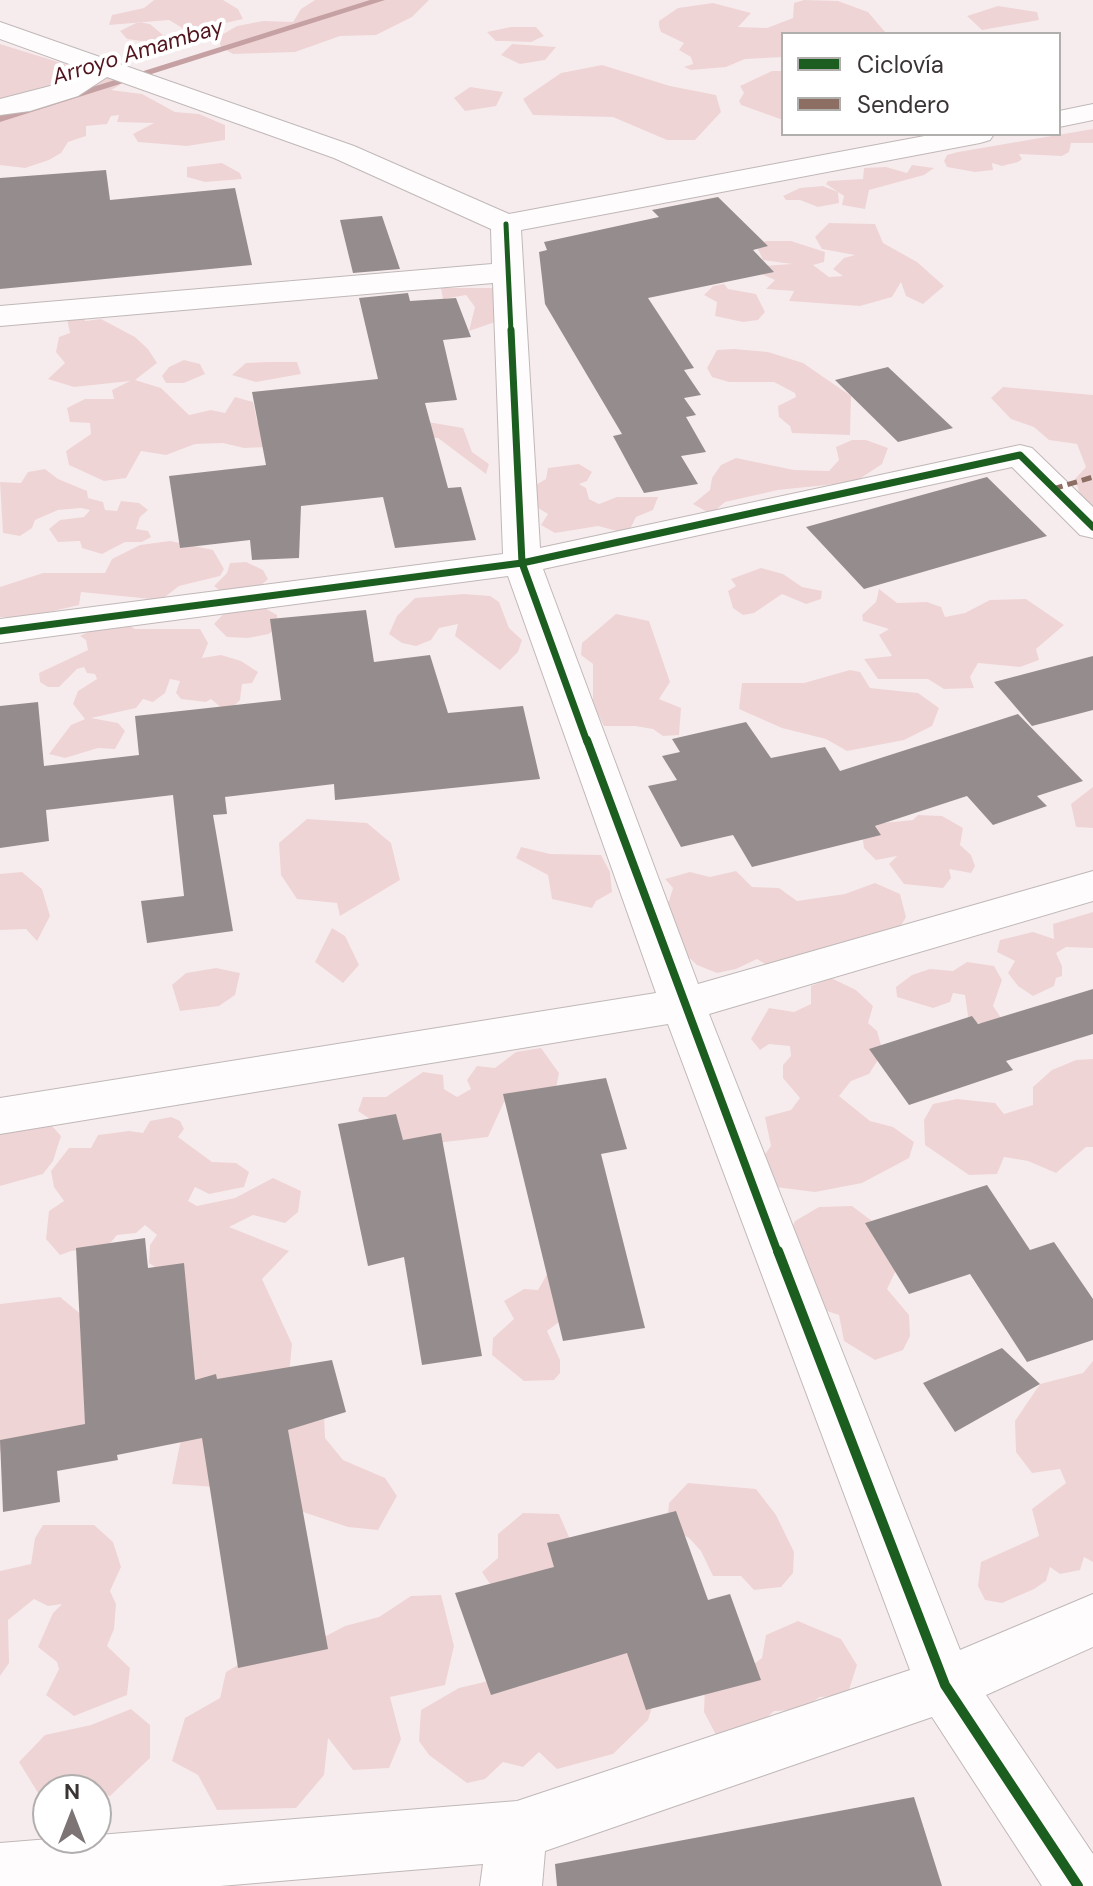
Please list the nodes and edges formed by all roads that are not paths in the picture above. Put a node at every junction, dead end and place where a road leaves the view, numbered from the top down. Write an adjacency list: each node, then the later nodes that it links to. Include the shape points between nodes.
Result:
1 (0, 30): 2 (street)
2 (105, 67): 3 (street, via 68,90); 7 (street, via 344,152)
3 (0, 107)
4 (1093, 112): 5 (street)
5 (1061, 119)
6 (969, 136): 7 (street)
7 (506, 224): 8 (street)
8 (510, 272): 9 (street); 11 (street)
9 (0, 316)
10 (1093, 527): 11 (street, via 1020,455)
11 (522, 563): 12 (street); 14 (street)
12 (0, 631)
13 (1093, 886): 14 (street)
14 (683, 1005): 15 (street); 17 (street)
15 (0, 1116)
16 (1093, 1620): 17 (street)
17 (945, 1685): 18 (street); 20 (street)
18 (514, 1858): 19 (street)
19 (0, 1874)
20 (1078, 1886)

